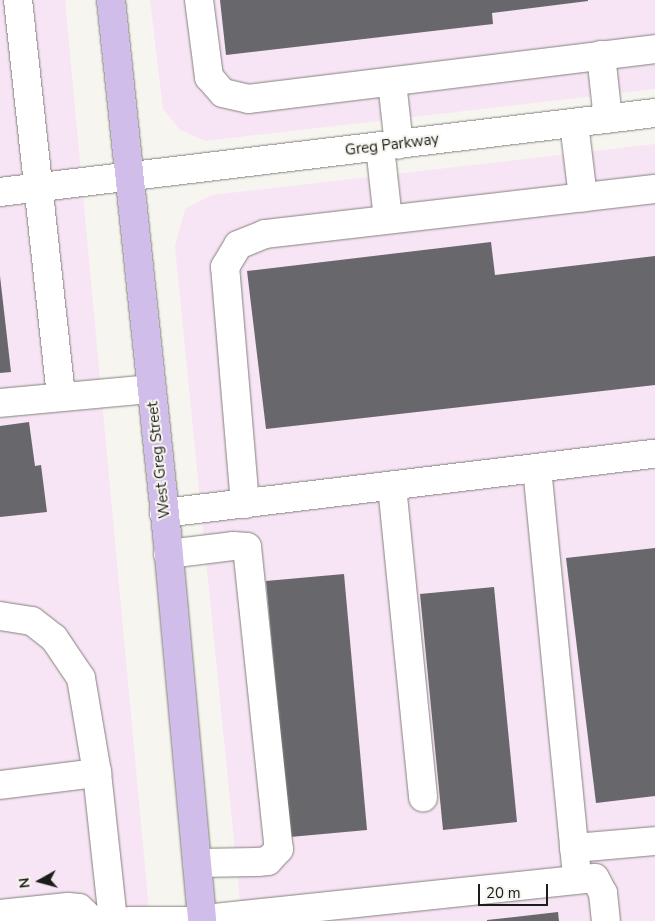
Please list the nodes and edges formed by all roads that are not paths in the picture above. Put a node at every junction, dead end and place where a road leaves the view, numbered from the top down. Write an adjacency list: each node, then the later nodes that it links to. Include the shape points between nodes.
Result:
1 (18, 0): 12 (street)
2 (111, 0): 11 (main road, West Greg Street)
3 (199, 0): 6 (street, via 209,77 223,93 248,99)
4 (655, 49): 5 (street)
5 (601, 55): 6 (street); 8 (street)
6 (392, 82): 10 (street)
7 (655, 113): 8 (street, Greg Parkway)
8 (608, 119): 9 (street, Greg Parkway)
9 (574, 123): 10 (street, Greg Parkway); 15 (street)
10 (390, 146): 11 (street, Greg Parkway); 16 (street)
11 (129, 177): 12 (street, Greg Parkway); 17 (main road, West Greg Street)
12 (38, 188): 14 (street, Greg Parkway); 18 (street)
13 (655, 188): 15 (street)
14 (0, 192)
15 (583, 197): 16 (street)
16 (388, 219): 23 (street, via 265,234 238,245 225,267)
17 (151, 388): 18 (street); 24 (main road, West Greg Street)
18 (60, 397): 19 (street)
19 (0, 403)
20 (655, 454): 21 (street)
21 (538, 468): 22 (street); 31 (street)
22 (392, 486): 23 (street); 29 (street)
23 (245, 504): 24 (street)
24 (164, 514): 25 (main road, West Greg Street)
25 (168, 554): 32 (main road, West Greg Street); 32 (street, via 247,547 279,849 268,860 257,862)
26 (0, 616): 27 (street, via 32,621 68,654 81,678)
27 (97, 773): 28 (street); 37 (street)
28 (0, 785)
29 (423, 797)
30 (655, 841): 31 (street)
31 (574, 848): 33 (street)
32 (197, 863): 39 (main road, West Greg Street)
33 (577, 878): 34 (street); 40 (street, via 595,878 603,893)
34 (391, 910): 39 (street)
35 (0, 914): 36 (street, via 68,907 79,908)
36 (93, 921)
37 (113, 921)
38 (129, 921): 39 (street)
39 (193, 921)
40 (606, 921)

